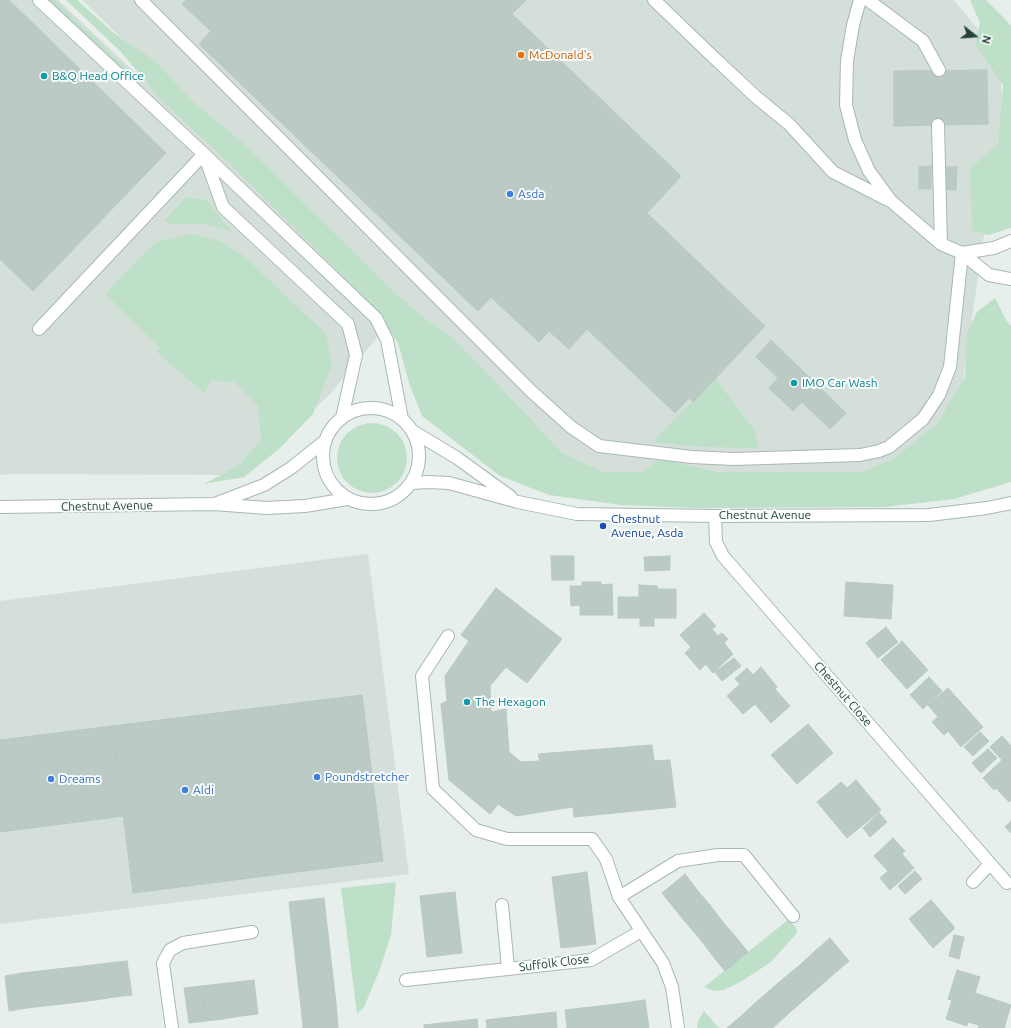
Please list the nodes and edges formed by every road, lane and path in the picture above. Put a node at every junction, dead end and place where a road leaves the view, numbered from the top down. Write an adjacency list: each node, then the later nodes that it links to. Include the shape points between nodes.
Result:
1 (39, 0): 8 (street)
2 (141, 0): 12 (street, via 531,391 571,427 599,446 692,457 734,459 860,455 889,447 923,419 939,395 950,368)
3 (654, 0): 9 (street, via 756,97 789,124 833,172)
4 (860, 0): 9 (street, via 853,25 848,61 846,105 855,140 869,171)
5 (868, 0): 6 (street, via 923,41)
6 (939, 70)
7 (938, 125): 11 (street)
8 (204, 154): 14 (street); 15 (street, via 223,207 348,324 356,355); 16 (street, via 376,318 387,340)
9 (891, 201): 11 (street)
10 (1011, 241): 12 (street, via 994,248)
11 (941, 244): 12 (street)
12 (962, 253): 13 (street, via 989,276)
13 (1011, 279)
14 (39, 329)
15 (342, 418): 16 (street, via 356,410 372,408 388,410); 18 (street, via 332,428)
16 (402, 419): 17 (street)
17 (414, 432): 19 (street, via 420,458 418,471); 21 (street, Chestnut Avenue, via 457,458)
18 (326, 441): 20 (street, via 322,457 326,474 334,488); 23 (street, Chestnut Avenue, via 264,485)
19 (412, 483): 20 (street, via 390,502 375,505); 21 (street, Chestnut Avenue, via 449,483)
20 (347, 499): 23 (street, Chestnut Avenue, via 305,506 266,508)
21 (518, 502): 25 (street, Chestnut Avenue, via 578,514)
22 (1011, 503): 25 (street, Chestnut Avenue, via 929,515)
23 (214, 504): 24 (street, Chestnut Avenue)
24 (0, 507)
25 (715, 516): 27 (street, Chestnut Close, via 716,542 723,556)
26 (448, 636): 30 (street, via 422,676 433,789 476,830 507,839 592,839 606,860)
27 (990, 864): 28 (street); 29 (street, Chestnut Close)
28 (973, 882)
29 (1007, 884)
30 (619, 897): 32 (street, via 678,861 718,855 744,855); 33 (street)
31 (502, 905): 35 (street, Suffolk Close)
32 (793, 916)
33 (641, 931): 35 (street, Suffolk Close, via 591,960); 38 (street, via 663,963 672,987)
34 (252, 932): 37 (street, via 183,943 170,950 163,963)
35 (508, 968): 36 (street, Suffolk Close)
36 (406, 980)
37 (172, 1028)
38 (678, 1028)

